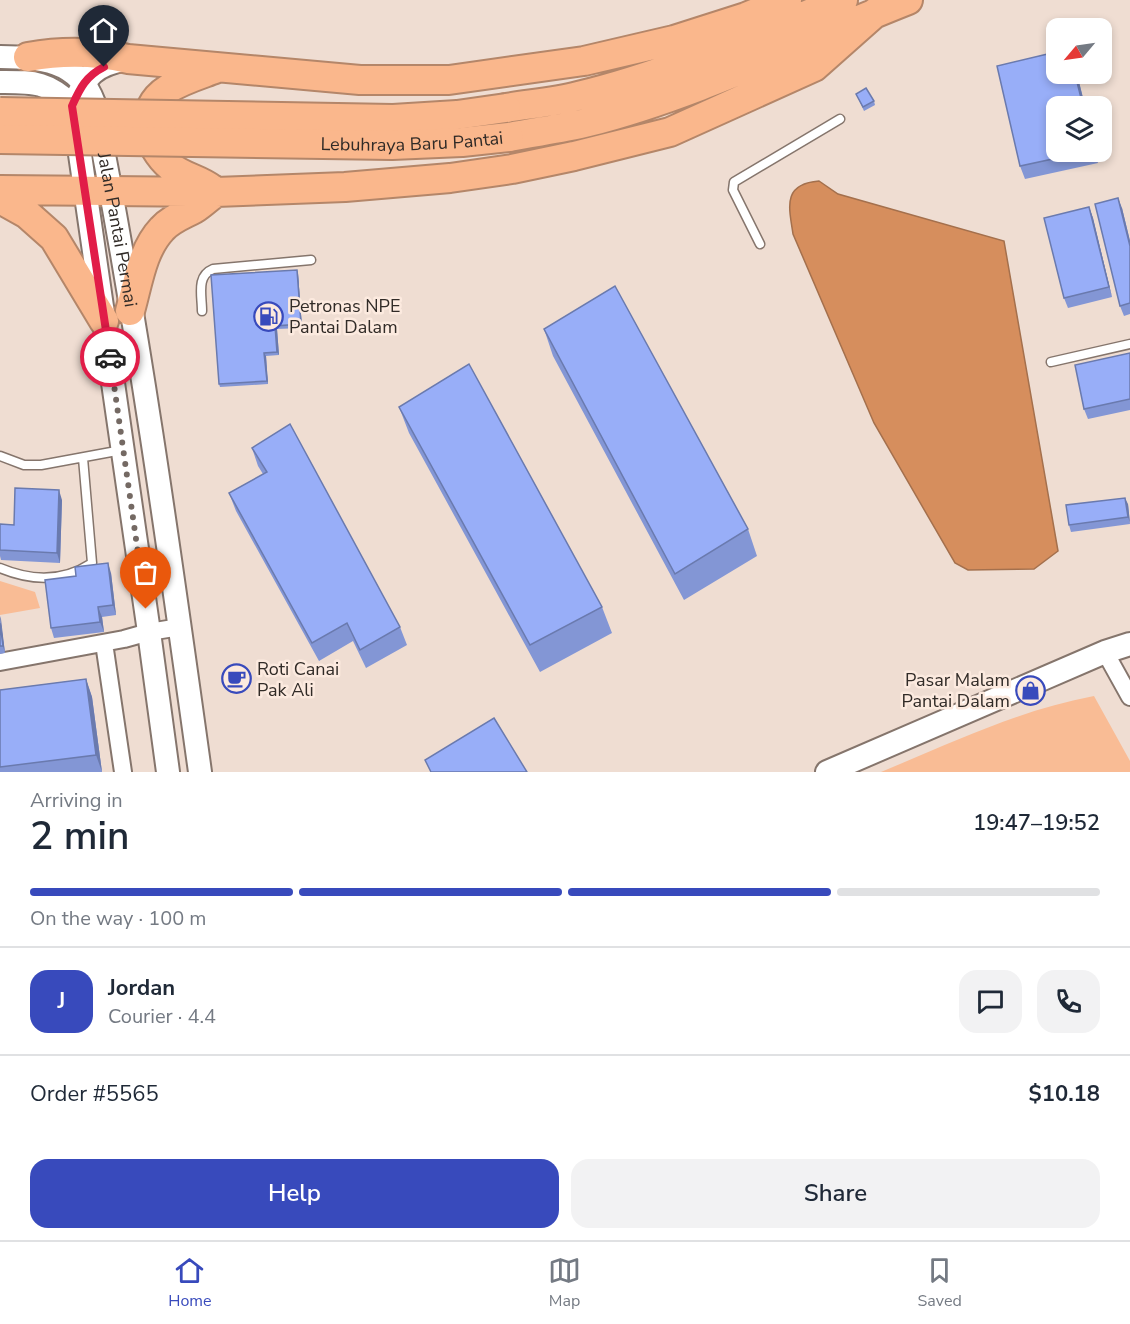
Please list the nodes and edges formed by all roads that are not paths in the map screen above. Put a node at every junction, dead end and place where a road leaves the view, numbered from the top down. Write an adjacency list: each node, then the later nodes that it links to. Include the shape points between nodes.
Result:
1 (787, 0): 8 (highway, via 674,40 584,61 449,80 360,80)
2 (843, 0): 12 (highway, Lebuhraya Baru Pantai, bridge, via 753,37 578,96 457,115 393,119)
3 (908, 0): 4 (highway, Lebuhraya Baru Pantai)
4 (876, 12): 14 (highway, Lebuhraya Baru Pantai, bridge, via 762,61 644,105 585,123 509,137 392,145); 17 (highway, via 814,67 670,132 512,169 450,178 345,188)
5 (0, 57): 6 (main road)
6 (28, 57): 7 (highway, via 54,52 108,54); 10 (main road, via 60,64)
7 (128, 59): 8 (highway); 10 (main road, via 93,72)
8 (223, 66): 17 (highway, via 167,90 151,109 147,129 152,145 170,166)
9 (0, 82): 11 (main road, via 41,85 58,92)
10 (82, 83): 11 (main road); 16 (main road, Jalan Pantai Permai, via 94,103)
11 (72, 106): 16 (main road, Jalan Pantai Permai)
12 (0, 112)
13 (840, 119): 19 (lane, via 734,182 733,190)
14 (0, 139)
15 (0, 190): 16 (highway)
16 (98, 190): 17 (highway); 21 (main road, Jalan Pantai Permai); 23 (main road, Jalan Pantai Permai)
17 (216, 192): 21 (highway, via 177,217 152,242)
18 (0, 199): 23 (highway, via 27,214 54,238)
19 (760, 244)
20 (311, 260): 22 (lane, via 213,269 201,278)
21 (130, 311): 30 (main road, Jalan Pantai Permai)
22 (202, 311)
23 (104, 321): 26 (main road, Jalan Pantai Permai)
24 (1130, 344): 25 (lane)
25 (1051, 362)
26 (123, 449): 28 (lane); 31 (main road, Jalan Pantai Permai)
27 (0, 456): 28 (lane, via 24,465)
28 (83, 458): 29 (lane, via 92,563 80,571 48,578)
29 (0, 568)
30 (180, 627): 31 (street); 39 (main road, Jalan Pantai Permai)
31 (149, 632): 32 (street); 38 (main road, Jalan Pantai Permai)
32 (104, 643): 35 (street); 37 (street)
33 (1130, 645): 34 (main road)
34 (1105, 652): 36 (street); 40 (main road)
35 (0, 662)
36 (1130, 697)
37 (123, 772)
38 (168, 772)
39 (200, 772)
40 (827, 772)

